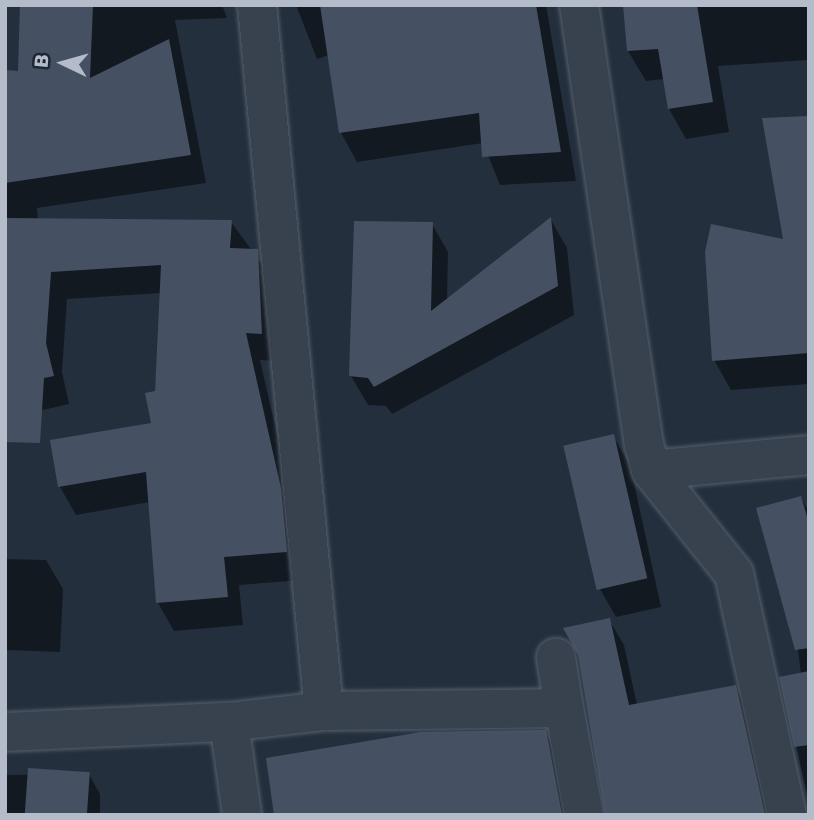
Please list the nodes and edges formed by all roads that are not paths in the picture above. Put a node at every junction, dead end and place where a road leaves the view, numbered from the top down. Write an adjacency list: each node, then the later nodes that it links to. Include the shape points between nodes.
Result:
1 (257, 5): 7 (street)
2 (579, 5): 4 (street)
3 (809, 455): 4 (street)
4 (651, 470): 12 (street, via 734,574)
5 (556, 658): 6 (street)
6 (565, 708): 7 (street); 11 (street)
7 (324, 711): 8 (street)
8 (229, 722): 9 (street); 10 (street)
9 (5, 732)
10 (242, 815)
11 (584, 815)
12 (787, 815)

